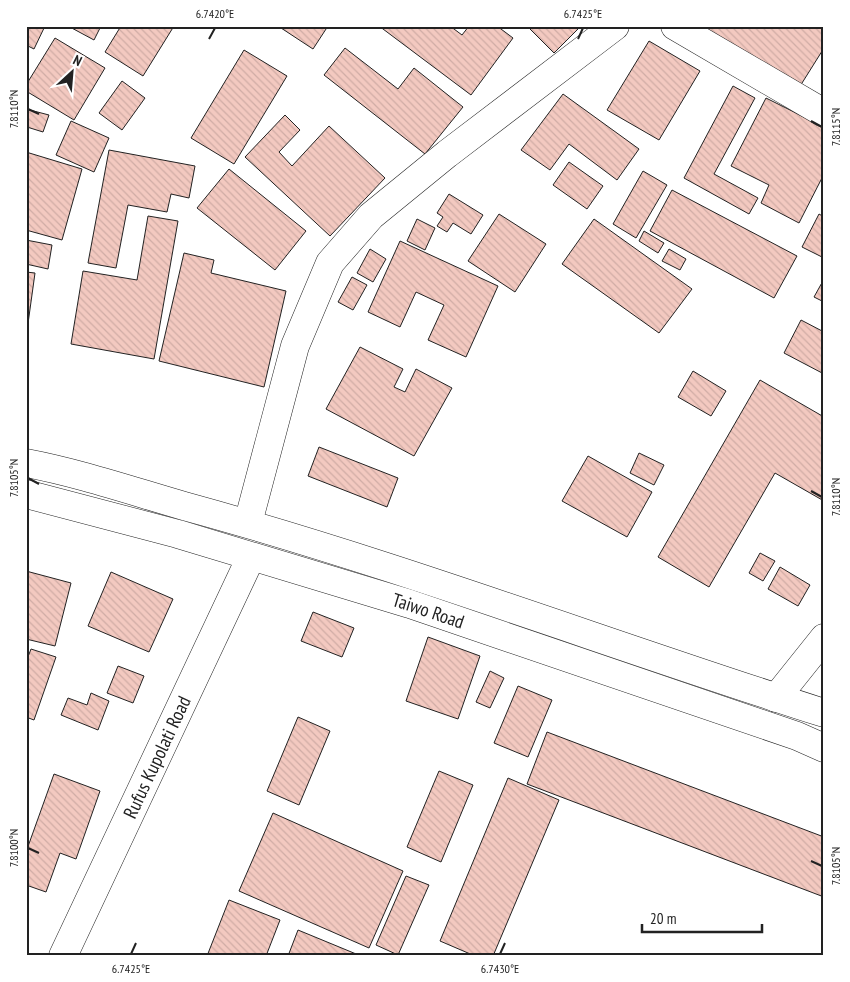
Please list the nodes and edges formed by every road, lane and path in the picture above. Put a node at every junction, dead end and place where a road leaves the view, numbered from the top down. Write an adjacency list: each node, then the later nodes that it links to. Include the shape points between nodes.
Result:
1 (615, 26): 6 (main road, via 371,216 330,263 295,346)
2 (675, 26): 3 (main road)
3 (824, 113)
4 (26, 463): 6 (main road, Taiwo Road)
5 (26, 494): 7 (main road, Taiwo Road)
6 (248, 523): 9 (main road, Taiwo Road)
7 (251, 557): 11 (main road, Taiwo Road, via 410,604); 12 (main road, Rufus Kupolati Road)
8 (824, 638): 9 (main road)
9 (776, 698): 10 (main road, Taiwo Road)
10 (824, 713)
11 (824, 748)
12 (63, 956)

